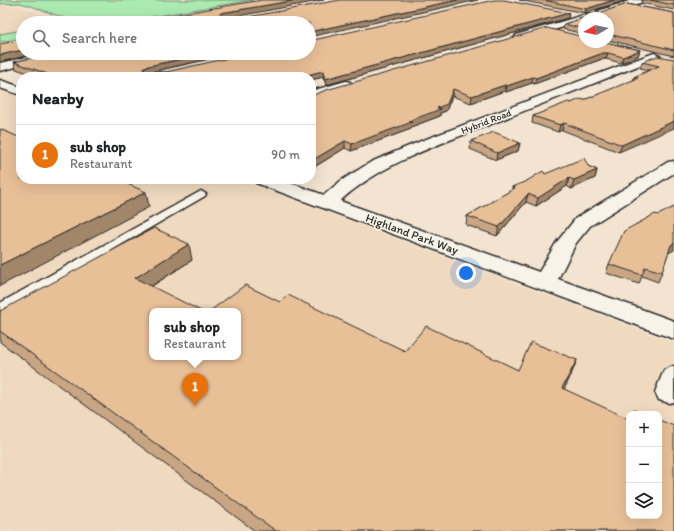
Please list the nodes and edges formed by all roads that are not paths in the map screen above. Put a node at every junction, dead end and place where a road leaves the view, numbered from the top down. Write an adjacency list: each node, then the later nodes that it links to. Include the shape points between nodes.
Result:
1 (640, 0): 2 (street)
2 (627, 5): 3 (street); 4 (street)
3 (647, 9)
4 (604, 12)
5 (562, 13): 6 (street)
6 (578, 16)
7 (578, 20): 8 (street)
8 (546, 29): 9 (street); 10 (street)
9 (569, 35)
10 (507, 40)
11 (633, 51): 21 (street, Hybrid Road, via 661,57 427,144 377,166 348,184)
12 (30, 60): 13 (street)
13 (0, 67)
14 (356, 83): 17 (street)
15 (0, 84): 16 (street)
16 (16, 89)
17 (316, 94)
18 (674, 166): 22 (street, via 583,222 563,245)
19 (276, 184): 21 (street, Highland Park Way)
20 (201, 194): 23 (lane)
21 (326, 202): 22 (street, Highland Park Way)
22 (545, 282): 24 (street, Highland Park Way)
23 (0, 309)
24 (674, 330)

